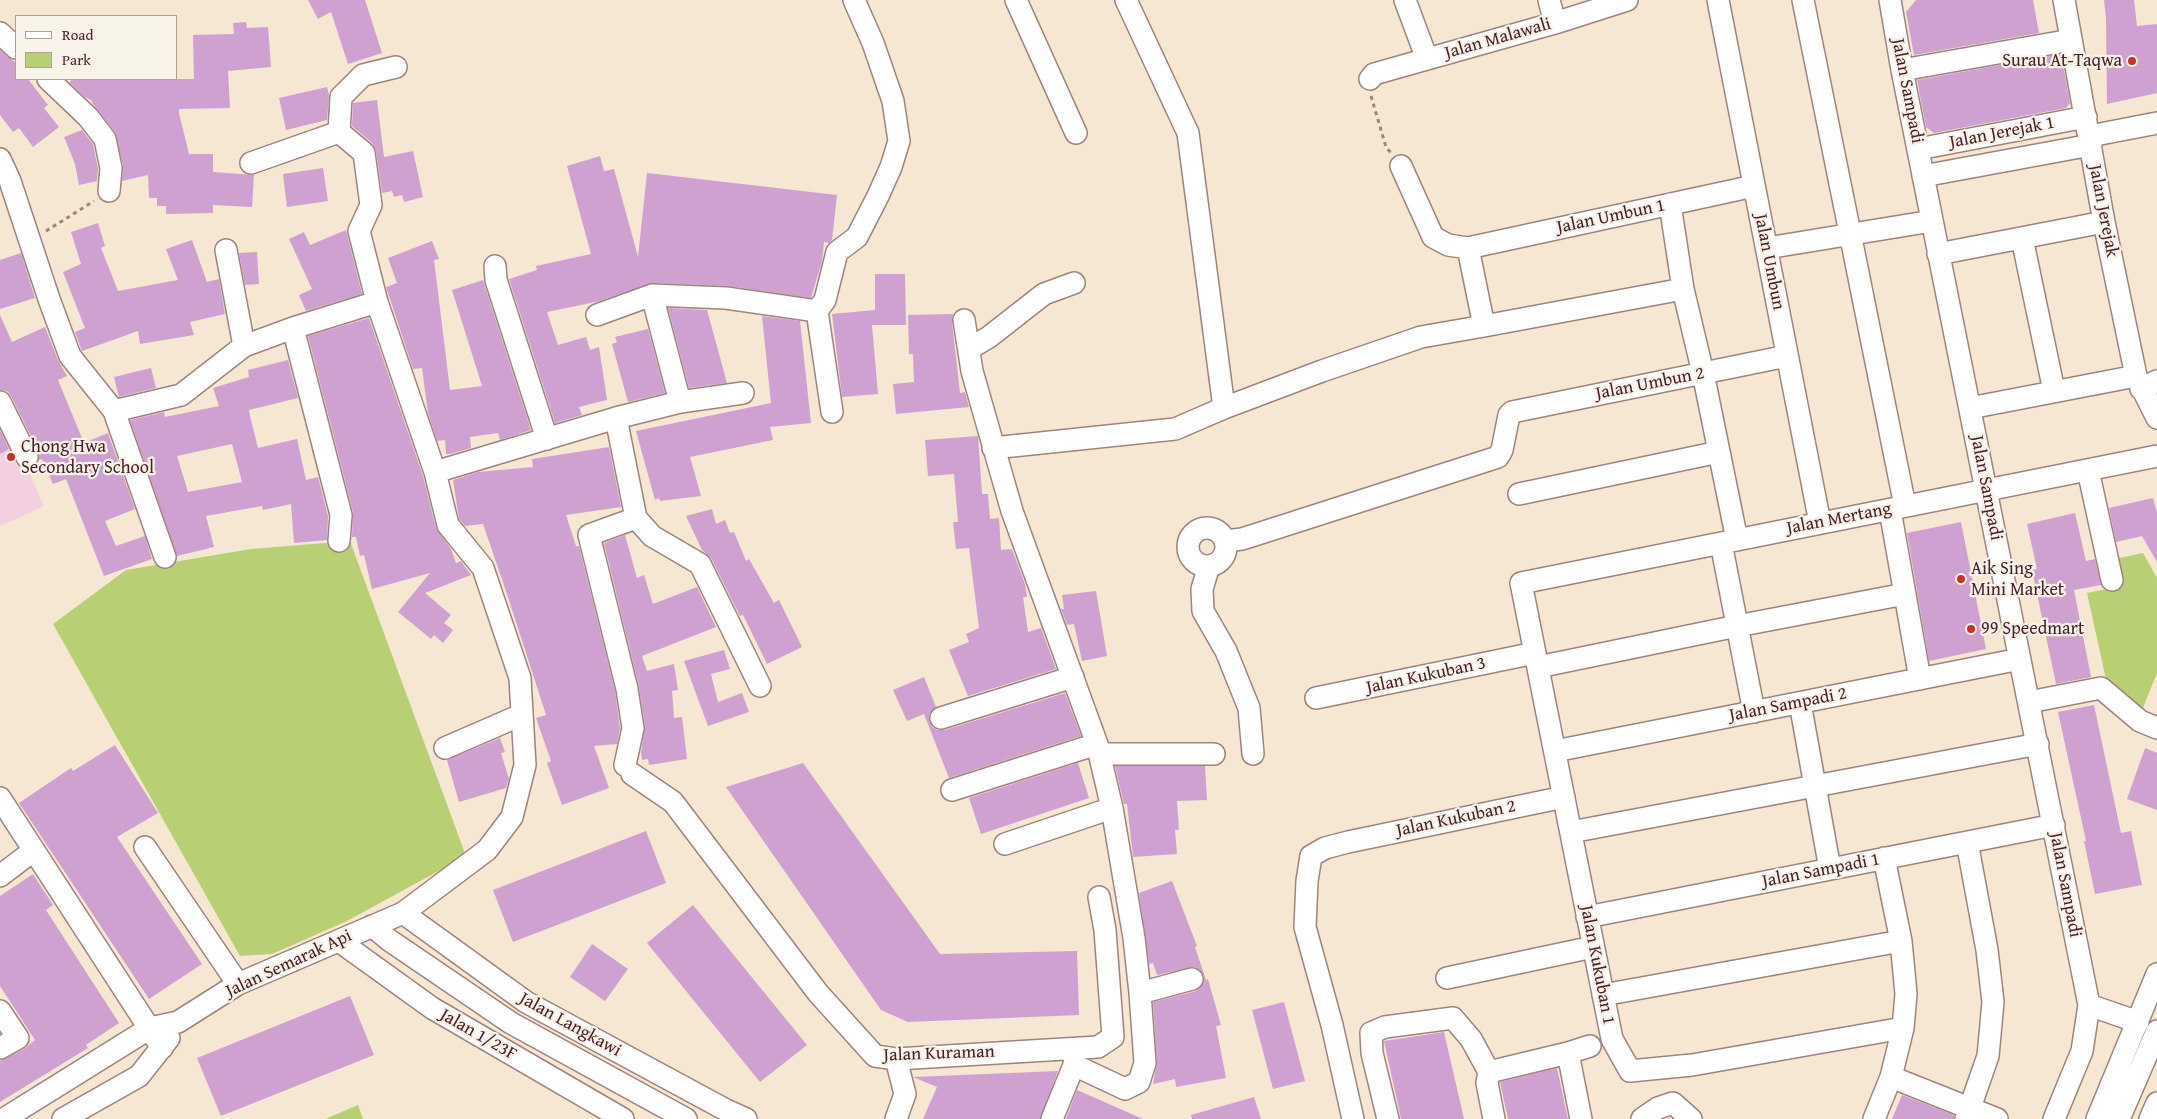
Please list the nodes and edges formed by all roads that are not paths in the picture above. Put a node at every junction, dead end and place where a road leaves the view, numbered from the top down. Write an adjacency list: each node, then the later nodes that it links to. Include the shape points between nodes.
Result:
1 (854, 0): 45 (street, via 893,101 899,141 885,182 857,237 837,252 825,300)
2 (1016, 0): 22 (street)
3 (1126, 0): 59 (street, via 1188,133)
4 (1405, 0): 15 (street)
5 (1549, 0): 11 (street)
6 (1627, 0): 11 (street, Jalan Malawali)
7 (1718, 0): 29 (street, Jalan Umbun)
8 (1803, 0): 34 (street)
9 (1890, 0): 17 (street, Jalan Sampadi)
10 (2064, 0): 13 (street, Jalan Jerejak)
11 (1555, 23): 15 (street, Jalan Malawali)
12 (0, 33): 14 (street)
13 (2071, 40): 17 (street); 23 (street, Jalan Jerejak)
14 (15, 47)
15 (1427, 59): 18 (street, Jalan Malawali, via 1374,74)
16 (396, 67): 21 (street, via 363,75 341,97)
17 (1902, 70): 24 (street, Jalan Sampadi)
18 (1370, 79)
19 (49, 80): 30 (street, via 88,117 105,139 110,168)
20 (2157, 123): 23 (street)
21 (339, 132): 26 (street); 44 (street, Jalan Semarak Api, via 364,153 371,205 359,231)
22 (1076, 132)
23 (2089, 133): 24 (street, Jalan Jerejak 1); 28 (street, Jalan Jerejak 1); 33 (street, Jalan Jerejak)
24 (1918, 149): 28 (street, Jalan Sampadi)
25 (0, 159): 61 (street, via 70,356)
26 (251, 163)
27 (1401, 166): 36 (street, via 1433,237 1448,245)
28 (1924, 176): 32 (street, Jalan Sampadi)
29 (1754, 186): 31 (street, Jalan Umbun 1); 37 (street, Jalan Umbun)
30 (109, 191)
31 (1670, 204): 36 (street, Jalan Umbun 1); 42 (street)
32 (1932, 221): 34 (street); 39 (street, Jalan Sampadi)
33 (2104, 222): 35 (street); 54 (street, Jalan Jerejak)
34 (1850, 235): 37 (street); 74 (street)
35 (2022, 238): 39 (street); 55 (street)
36 (1468, 248): 48 (street)
37 (1767, 248): 52 (street, Jalan Umbun)
38 (226, 250): 50 (street)
39 (1938, 254): 60 (street, Jalan Sampadi)
40 (496, 266): 65 (street, via 496,280)
41 (1074, 283): 51 (street, via 1044,294 989,338)
42 (1683, 289): 48 (street); 53 (street)
43 (652, 295): 45 (street, via 726,298); 46 (street); 58 (street)
44 (377, 302): 49 (street); 71 (street, Jalan Semarak Api)
45 (817, 311): 62 (street)
46 (597, 315)
47 (964, 320): 51 (street)
48 (1484, 326): 59 (street, via 1421,337)
49 (293, 328): 50 (street); 77 (street, via 341,515)
50 (244, 346): 61 (street, via 180,395)
51 (969, 349): 66 (street)
52 (1788, 356): 53 (street, Jalan Umbun 2); 76 (street, Jalan Umbun)
53 (1703, 373): 67 (street); 78 (street, Jalan Umbun 2, via 1512,412 1498,457 1242,539)
54 (2145, 382): 55 (street); 64 (street, Jalan Jerejak)
55 (2054, 391): 60 (street)
56 (743, 393): 58 (street)
57 (0, 402): 69 (street)
58 (680, 402): 63 (street)
59 (1224, 408): 66 (street, via 1175,429)
60 (1970, 408): 72 (street, Jalan Sampadi)
61 (114, 411): 80 (street)
62 (832, 412)
63 (616, 418): 65 (street); 75 (street)
64 (2157, 418)
65 (546, 439): 71 (street)
66 (993, 448): 88 (street, via 1012,512)
67 (1719, 452): 73 (street); 79 (street)
68 (2157, 456): 70 (street, Jalan Mertang)
69 (27, 457)
70 (2088, 470): 72 (street, Jalan Mertang); 82 (street)
71 (435, 472): 95 (street, Jalan Semarak Api, via 448,525 483,568 520,678)
72 (1987, 490): 74 (street, Jalan Mertang); 86 (street, Jalan Sampadi)
73 (1519, 494)
74 (1897, 508): 76 (street, Jalan Mertang); 84 (street)
75 (636, 518): 90 (street, via 652,536 700,564); 144 (street, Jalan Kuraman, via 589,535 627,689 633,728 629,769 673,802 818,993 874,1056)
76 (1820, 523): 79 (street, Jalan Mertang)
77 (339, 541)
78 (1225, 541): 81 (street, via 1223,557); 81 (street, via 1218,532 1206,528 1191,537 1189,554 1197,563)
79 (1729, 542): 83 (street, Jalan Mertang); 85 (street)
80 (165, 557)
81 (1209, 566): 103 (street, via 1202,589 1204,611 1226,651 1249,708)
82 (2112, 580)
83 (1522, 583): 87 (street, Jalan Kukuban 1)
84 (1905, 594): 85 (street, Jalan Kukuban 3); 89 (street)
85 (1737, 626): 87 (street, Jalan Kukuban 3); 94 (street)
86 (2020, 658): 89 (street, Jalan Sampadi 2); 92 (street, Jalan Sampadi)
87 (1536, 660): 91 (street, Jalan Kukuban 3); 101 (street, Jalan Kukuban 1)
88 (1073, 677): 96 (street); 100 (street)
89 (1920, 679): 93 (street, Jalan Sampadi 2)
90 (760, 686)
91 (1316, 698)
92 (2029, 702): 97 (street, via 2101,688 2140,721); 98 (street, Jalan Sampadi)
93 (1800, 703): 94 (street, Jalan Sampadi 2); 104 (street)
94 (1754, 712): 101 (street, Jalan Sampadi 2)
95 (521, 715): 99 (street); 119 (street, Jalan Semarak Api, via 524,765 512,817 487,850)
96 (941, 718)
97 (2157, 728)
98 (2038, 744): 104 (street); 109 (street, Jalan Sampadi)
99 (445, 748)
100 (1098, 749): 102 (street); 105 (street); 108 (street)
101 (1555, 752): 106 (street, Jalan Kukuban 1)
102 (1214, 754)
103 (1253, 754)
104 (1815, 786): 110 (street); 116 (street)
105 (952, 790)
106 (1564, 797): 110 (street, Jalan Kukuban 1); 157 (street, Jalan Kukuban 2, via 1348,842 1325,848 1311,856 1305,926)
107 (0, 798): 114 (street)
108 (1112, 808): 112 (street); 125 (street)
109 (2054, 825): 111 (street, Jalan Sampadi 1); 133 (street, Jalan Sampadi)
110 (1571, 832): 120 (street, Jalan Kukuban 1)
111 (1967, 842): 115 (street, Jalan Sampadi 1); 148 (street, via 1993,1002 1988,1056)
112 (1004, 844)
113 (145, 847): 130 (street)
114 (33, 851): 117 (street); 137 (street)
115 (1884, 858): 116 (street, Jalan Sampadi 1); 123 (street)
116 (1830, 869): 120 (street, Jalan Sampadi 1)
117 (0, 876)
118 (1100, 897): 126 (street, Jalan Kuraman)
119 (403, 913): 121 (street, Jalan Semarak Api); 149 (street, Jalan Langkawi, via 526,1002)
120 (1587, 917): 124 (street, Jalan Kukuban 1)
121 (372, 926): 122 (street, Jalan Semarak Api); 153 (street, Jalan Langkawi, via 511,1023)
122 (339, 941): 130 (street, Jalan Semarak Api); 152 (street, Jalan 1/23F, via 432,1008)
123 (1901, 941): 132 (street); 138 (street, via 1906,994)
124 (1593, 946): 128 (street); 132 (street, Jalan Kukuban 1)
125 (1136, 955): 126 (street); 131 (street)
126 (1107, 959): 143 (street, Jalan Kuraman, via 1113,1037)
127 (2157, 974): 135 (street)
128 (1447, 978)
129 (1192, 979): 131 (street)
130 (238, 984): 136 (street, Jalan Semarak Api)
131 (1140, 993): 143 (street, via 1145,1063 1139,1082 1125,1089)
132 (1603, 995): 138 (street, Jalan Kukuban 1, via 1612,1039 1630,1071 1692,1065)
133 (2089, 1005): 135 (street); 165 (street, Jalan Sampadi, via 2082,1051)
134 (0, 1011): 140 (street, via 18,1038)
135 (2149, 1018): 166 (street); 167 (street)
136 (178, 1022): 137 (street, Jalan Semarak Api); 141 (street, Jalan Semarak Api)
137 (150, 1028): 141 (street); 150 (street, Jalan Semarak Api)
138 (1903, 1028): 146 (street)
139 (1590, 1046): 142 (street)
140 (0, 1048)
141 (162, 1048): 151 (street, Jalan Semarak Api, via 140,1076)
142 (1568, 1053): 145 (street); 160 (street)
143 (1075, 1056): 144 (street, Jalan Kuraman); 156 (street)
144 (896, 1059): 155 (street, via 905,1094)
145 (1489, 1072): 158 (street, via 1472,1039 1453,1018 1385,1027 1371,1033 1372,1053); 159 (street, via 1487,1083)
146 (1891, 1077): 148 (street); 163 (street)
147 (2157, 1103): 168 (street)
148 (1968, 1114): 164 (street)
149 (724, 1115): 154 (street, Jalan Langkawi)
150 (4, 1119)
151 (64, 1119)
152 (623, 1119)
153 (686, 1119)
154 (746, 1119)
155 (896, 1119)
156 (1052, 1119)
157 (1353, 1119)
158 (1388, 1119)
159 (1494, 1119)
160 (1581, 1119)
161 (1642, 1119): 162 (street, via 1673,1103)
162 (1691, 1119)
163 (1874, 1119)
164 (1997, 1119)
165 (2054, 1119)
166 (2097, 1119)
167 (2119, 1119)
168 (2150, 1119)

